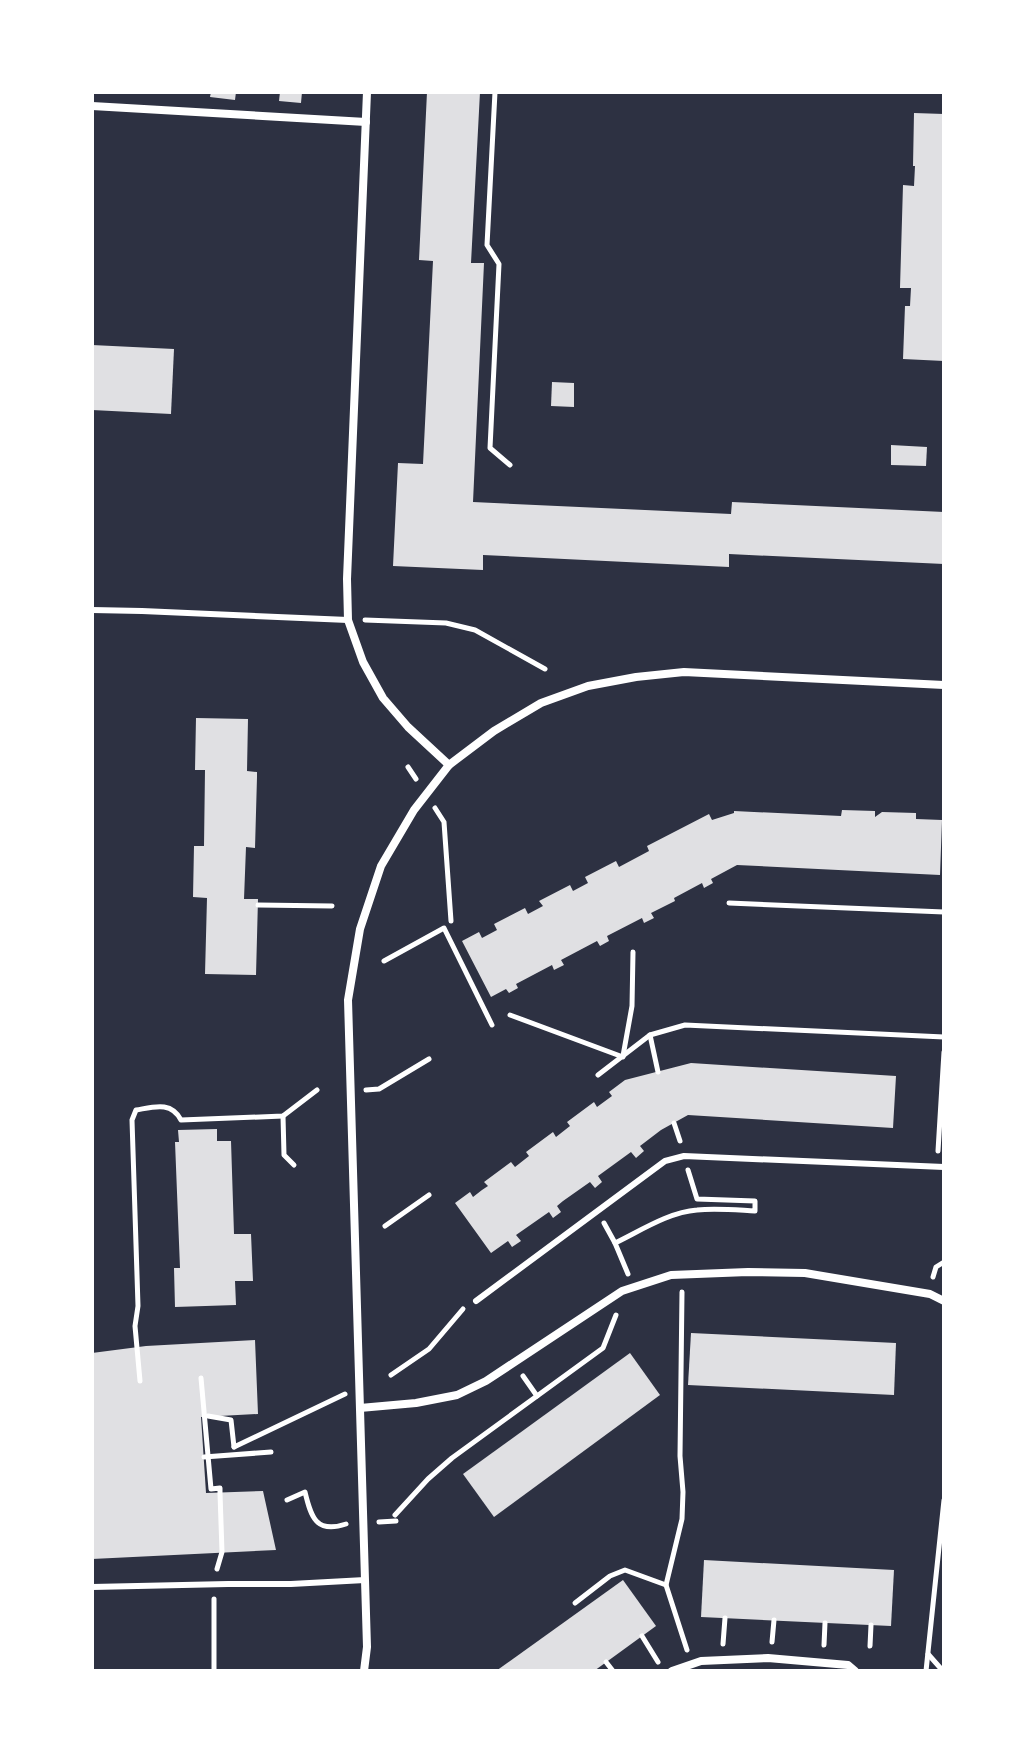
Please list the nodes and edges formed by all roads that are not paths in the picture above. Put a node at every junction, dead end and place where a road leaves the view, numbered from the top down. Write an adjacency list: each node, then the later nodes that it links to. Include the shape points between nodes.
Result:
1 (367, 92): 3 (street)
2 (92, 106): 3 (street)
3 (366, 122): 5 (street)
4 (92, 610): 5 (lane)
5 (348, 620): 7 (street, via 383,698)
6 (944, 685): 7 (street, via 684,672 636,677 541,703)
7 (449, 765): 11 (street, via 381,866 360,929 348,1000)
8 (940, 1167): 9 (lane, via 684,1156 665,1161)
9 (476, 1301)
10 (944, 1301): 11 (street, via 930,1294 805,1273 671,1275 622,1291 457,1395)
11 (360, 1408): 12 (street)
12 (365, 1580): 13 (lane); 14 (street)
13 (92, 1587)
14 (364, 1671)
15 (672, 1671): 16 (street, via 701,1661 768,1658 848,1665)
16 (855, 1671)

